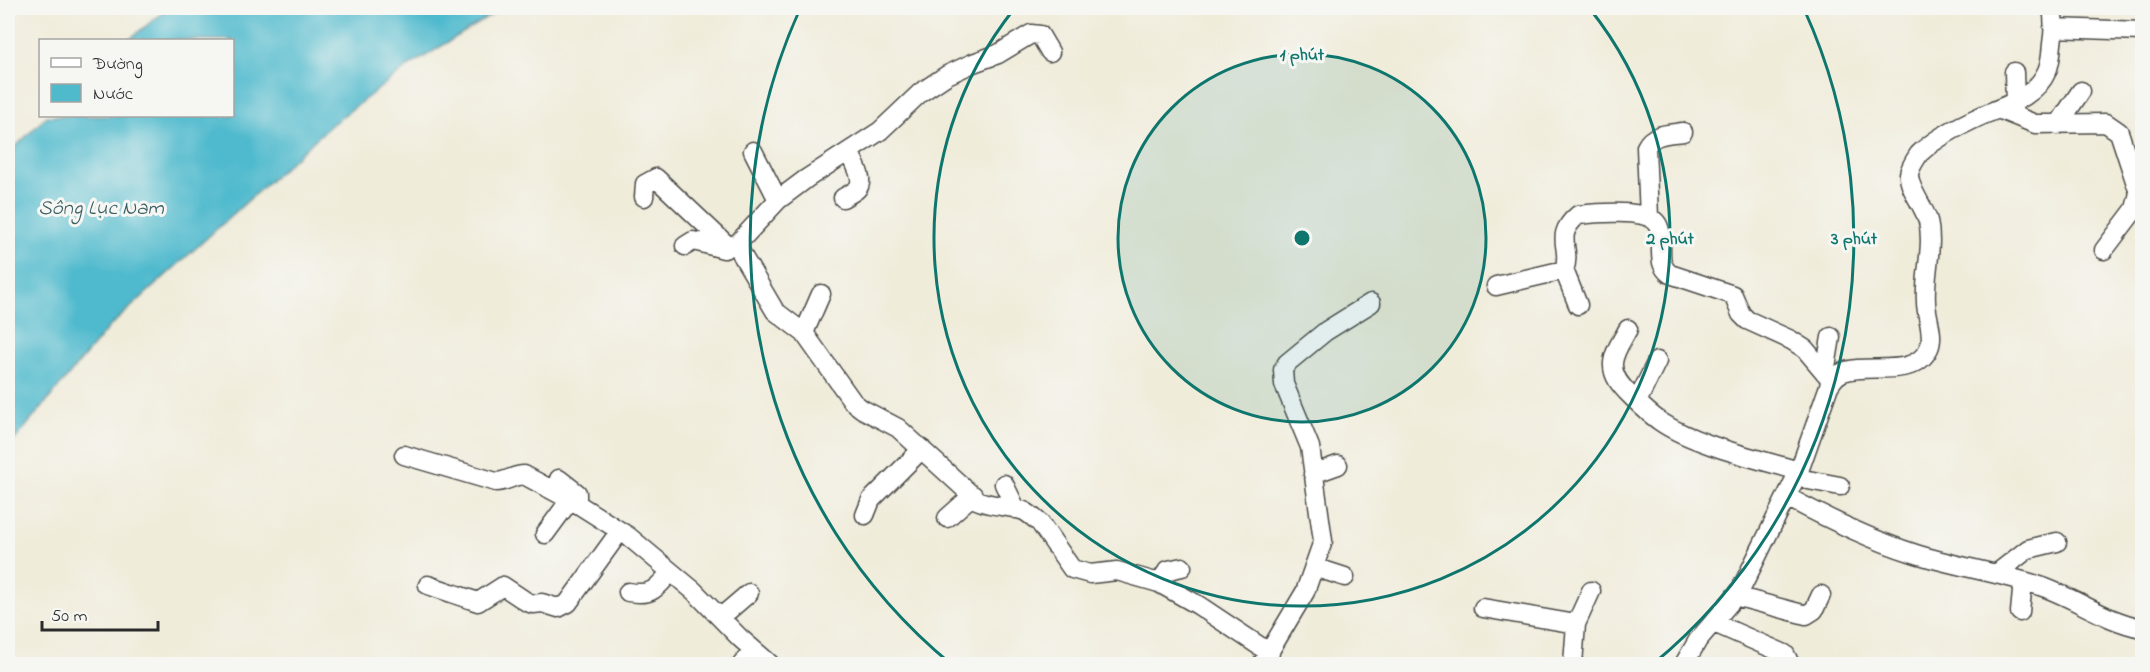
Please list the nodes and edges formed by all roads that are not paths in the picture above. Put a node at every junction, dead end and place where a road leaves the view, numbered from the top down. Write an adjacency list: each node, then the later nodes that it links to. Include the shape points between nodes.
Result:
1 (2052, 8): 2 (street)
2 (2053, 28): 3 (street); 7 (street, via 2047,72 2037,87)
3 (2142, 32)
4 (1050, 52): 11 (street, via 1040,35 1030,34 998,54 946,75 920,93 880,131)
5 (2014, 72): 7 (street)
6 (2080, 91): 8 (street)
7 (2006, 106): 8 (street, via 2035,124); 28 (street, via 1930,145 1919,155 1909,174 1926,213 1930,236 1926,303 1929,349 1911,365)
8 (2058, 125): 18 (street, via 2106,123 2123,139 2138,201)
9 (1683, 132): 15 (street, via 1654,137 1646,147)
10 (753, 151): 14 (street)
11 (849, 151): 13 (street, via 860,184); 14 (street)
12 (644, 197): 16 (street, via 645,184 656,178)
13 (843, 198)
14 (778, 200): 16 (street)
15 (1649, 217): 19 (street, via 1614,213 1578,215 1566,227); 28 (street, via 1660,230 1664,269 1733,295 1747,320 1791,340)
16 (734, 245): 17 (street, via 721,249 693,242); 25 (street, via 775,311)
17 (685, 246)
18 (2104, 250)
19 (1564, 270): 20 (street); 23 (street)
20 (1496, 286)
21 (821, 294): 25 (street)
22 (1371, 303): 33 (street, via 1326,332 1283,370 1284,384 1308,440)
23 (1578, 305)
24 (1628, 329): 29 (street, via 1616,352 1614,374)
25 (804, 333): 30 (street, via 853,402 898,428)
26 (1831, 337): 28 (street)
27 (1657, 362): 29 (street)
28 (1828, 377): 34 (street)
29 (1637, 402): 34 (street, via 1676,430)
30 (922, 449): 38 (street); 42 (street, via 871,500)
31 (404, 455): 40 (street, via 496,482 524,475)
32 (1338, 465): 33 (street)
33 (1314, 474): 48 (street, via 1323,541)
34 (1802, 477): 37 (street); 39 (street)
35 (559, 479): 40 (street, via 577,493)
36 (1004, 484): 41 (street)
37 (1840, 486)
38 (972, 495): 41 (street, via 986,505); 43 (street)
39 (1787, 497): 50 (street, via 1821,516 1914,554); 59 (street)
40 (573, 502): 44 (street); 45 (street)
41 (1016, 509): 53 (street, via 1040,523 1072,569 1090,574 1117,571)
42 (865, 515)
43 (947, 518)
44 (620, 531): 49 (street); 54 (street, via 563,607 527,602 503,586 478,602)
45 (545, 534)
46 (2057, 542): 50 (street, via 2028,549)
47 (1182, 567): 53 (street, via 1168,570)
48 (1314, 567): 51 (street); 67 (street, via 1296,610)
49 (671, 572): 56 (street, via 649,593); 62 (street)
50 (1996, 574): 52 (street)
51 (1345, 578)
52 (2023, 581): 61 (street); 65 (street, via 2083,604 2096,614)
53 (1159, 583): 67 (street, via 1198,604)
54 (428, 585)
55 (1591, 591): 64 (street)
56 (628, 592)
57 (750, 593): 62 (street)
58 (1821, 595): 59 (street, via 1814,610 1806,615)
59 (1736, 596): 63 (street)
60 (1483, 608): 64 (street)
61 (2020, 612)
62 (721, 617): 66 (street)
63 (1714, 623): 71 (street); 72 (street, via 1785,654)
64 (1576, 624): 70 (street)
65 (2142, 628)
66 (754, 651): 68 (street); 69 (street)
67 (1266, 659)
68 (742, 664)
69 (770, 664)
70 (1573, 664)
71 (1684, 664)
72 (1790, 664)

